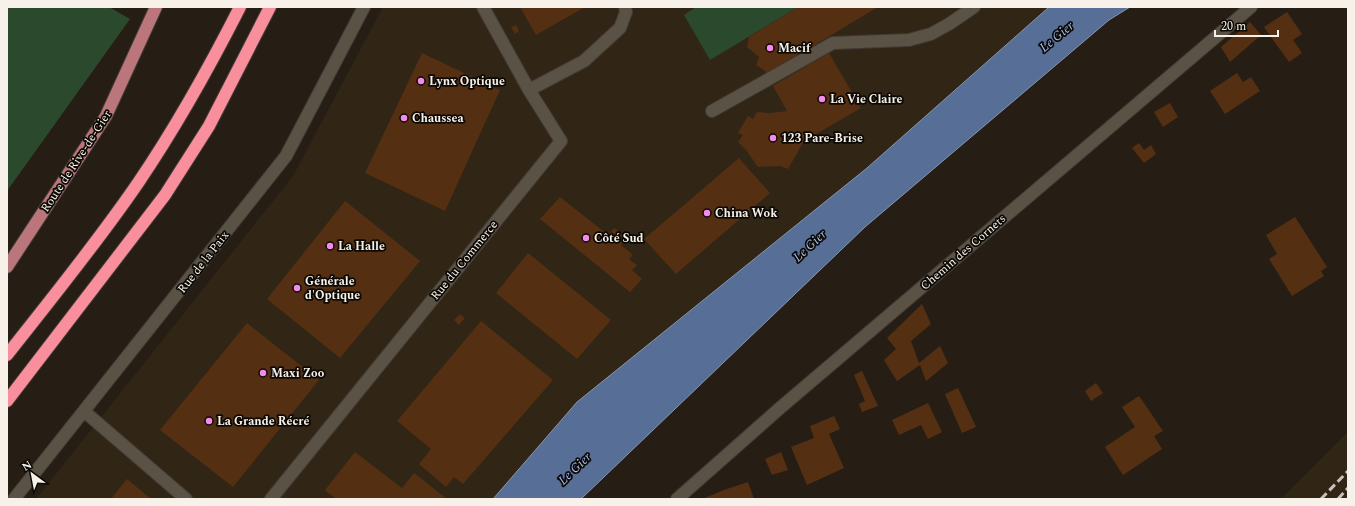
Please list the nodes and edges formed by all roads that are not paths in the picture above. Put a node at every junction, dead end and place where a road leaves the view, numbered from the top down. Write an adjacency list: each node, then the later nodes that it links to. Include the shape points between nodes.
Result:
1 (156, 7): 11 (main road, Route de Rive-de-Gier, via 106,116)
2 (240, 7): 12 (highway, via 185,108 137,185 86,255)
3 (270, 7): 13 (highway, via 209,126 165,195)
4 (364, 7): 14 (street, Rue de la Paix, via 286,156)
5 (483, 7): 9 (street, Rue du Commerce)
6 (625, 7): 9 (street, via 626,12 620,28 584,61)
7 (974, 7): 10 (street, via 931,34 909,40 833,43)
8 (1251, 7): 18 (street, Chemin des Cornets)
9 (529, 90): 17 (street, Rue du Commerce, via 561,141)
10 (712, 111)
11 (7, 267)
12 (7, 355)
13 (7, 401)
14 (85, 412): 15 (street, Rue de la Paix); 16 (street)
15 (14, 499)
16 (186, 499)
17 (271, 499)
18 (677, 499)

